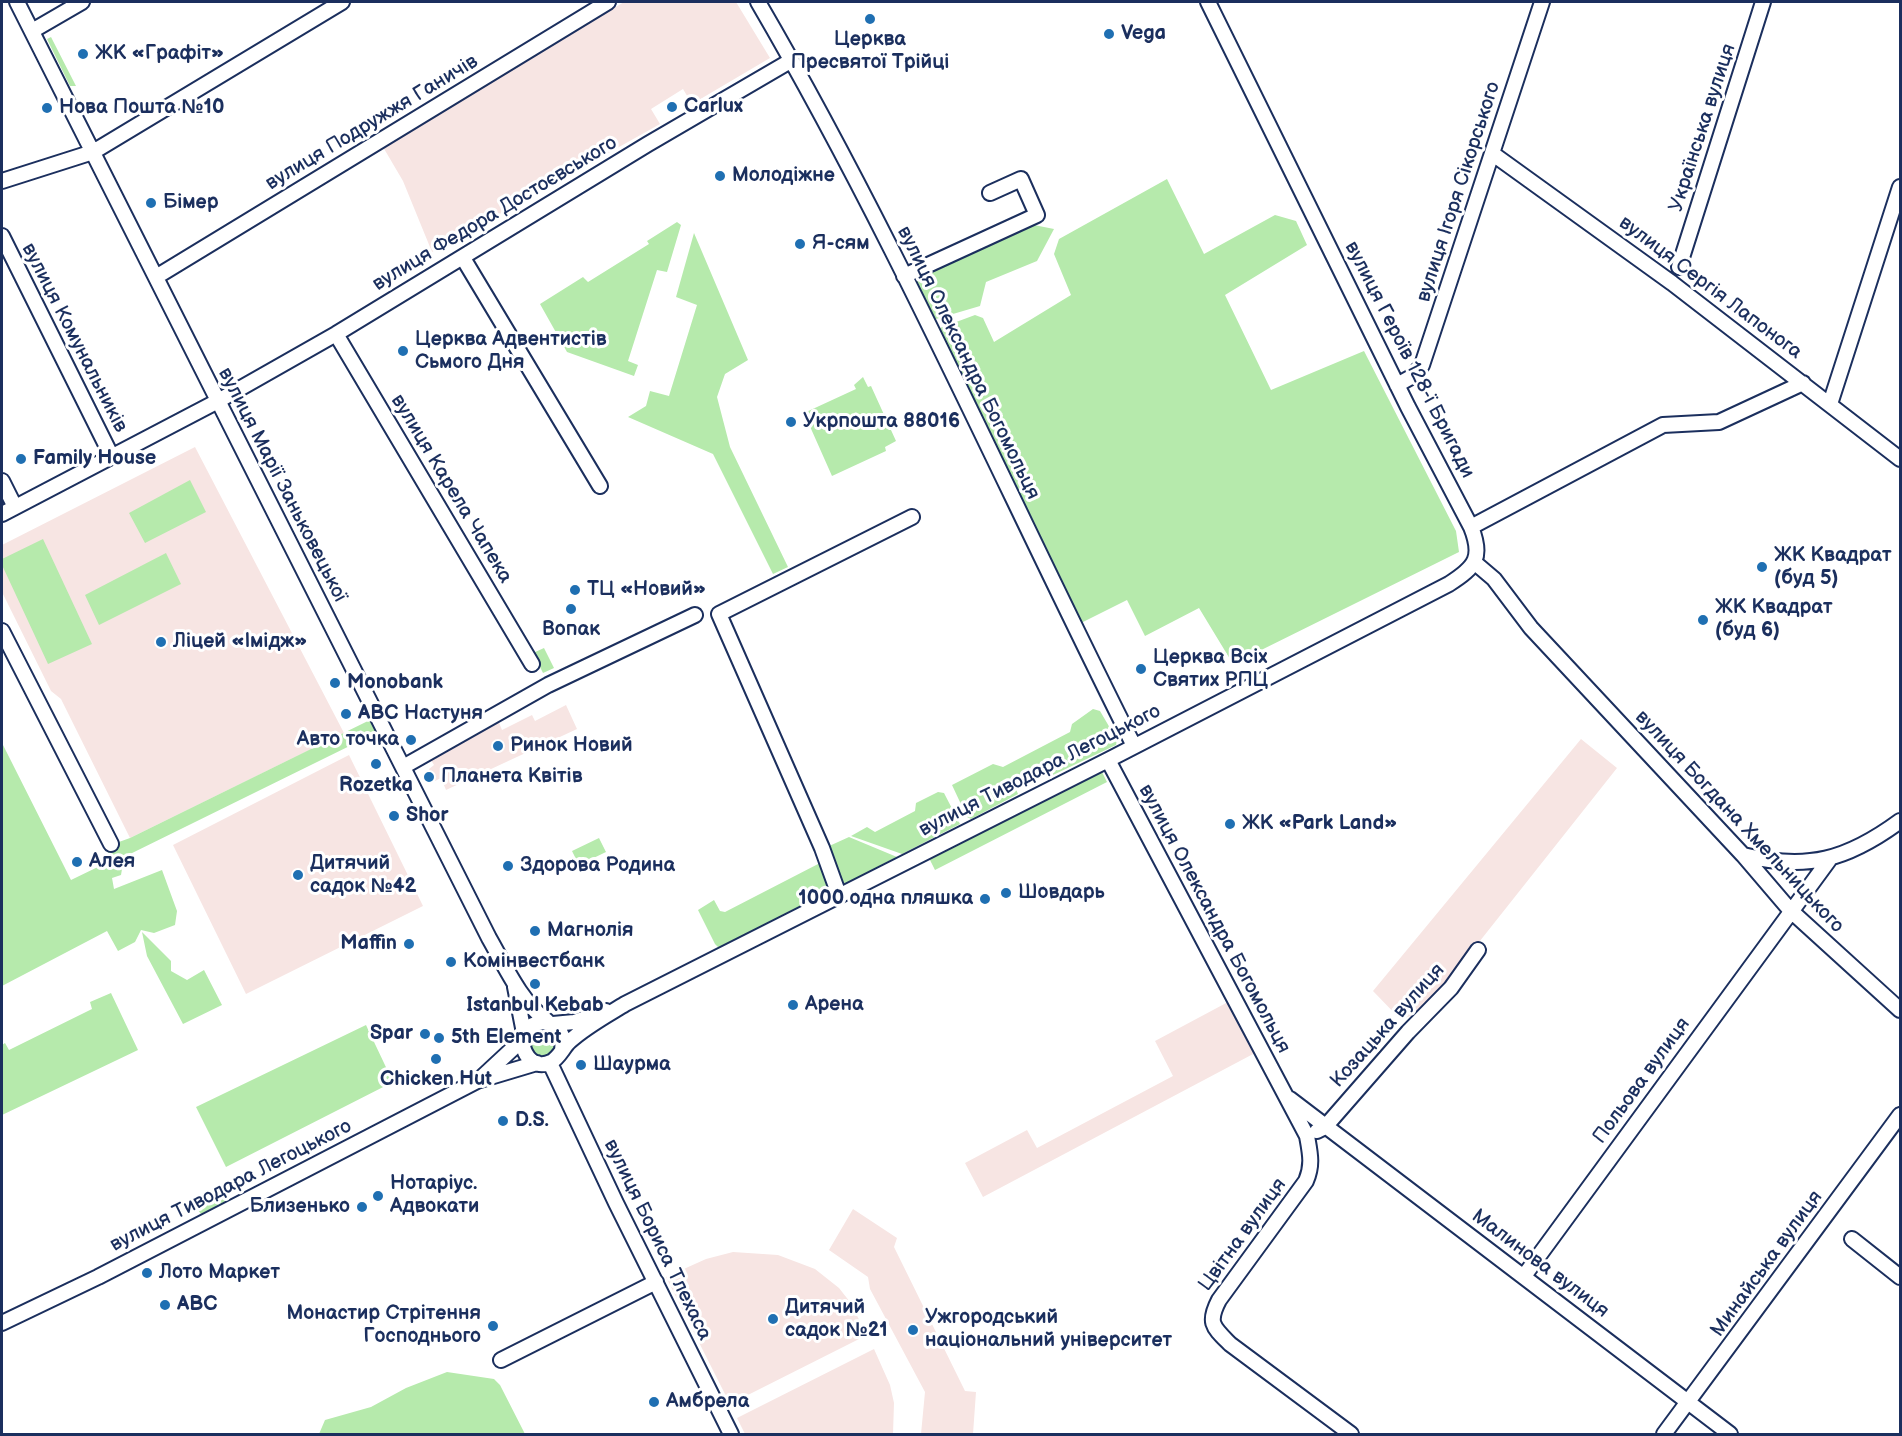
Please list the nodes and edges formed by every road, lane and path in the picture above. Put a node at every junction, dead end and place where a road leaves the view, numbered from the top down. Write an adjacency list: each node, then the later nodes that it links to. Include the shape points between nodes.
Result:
1 (17, 2): 9 (street, вулиця Марії Заньковецької)
2 (82, 2): 9 (street)
3 (342, 2): 11 (street)
4 (608, 2): 20 (street, вулиця Подружжя Ганичів)
5 (758, 2): 10 (street, вулиця Олександра Богомольця)
6 (1208, 2): 23 (street, вулиця Героїв 128-ї Бригади)
7 (1542, 2): 12 (street, вулиця Ігоря Сікорського)
8 (1763, 2): 18 (street, Українська вулиця)
9 (32, 31): 11 (street, вулиця Марії Заньковецької)
10 (792, 60): 17 (street, вулиця Федора Достоєвського); 19 (street, вулиця Олександра Богомольця)
11 (93, 152): 13 (street); 20 (street, вулиця Марії Заньковецької)
12 (1492, 154): 22 (street, вулиця Сергія Лапонога); 23 (street, вулиця Ігоря Сікорського, via 1422,365)
13 (2, 182)
14 (1900, 187): 25 (street)
15 (990, 193): 19 (street, via 1021,180 1037,215)
16 (2, 236): 26 (street, вулиця Комунальників)
17 (463, 258): 21 (street, вулиця Федора Достоєвського); 29 (street)
18 (1679, 267)
19 (904, 276): 38 (street, вулиця Олександра Богомольця)
20 (156, 277): 24 (street, вулиця Марії Заньковецької)
21 (336, 334): 24 (street, вулиця Федора Достоєвського); 37 (street, вулиця Карела Чапека)
22 (1803, 383): 25 (street, вулиця Сергія Лапонога); 33 (street, via 1719,422 1663,425)
23 (1397, 385): 33 (street, вулиця Героїв 128-ї Бригади)
24 (218, 401): 26 (street, вулиця Федора Достоєвського); 40 (street, вулиця Марії Заньковецької)
25 (1830, 404): 27 (street, вулиця Сергія Лапонога)
26 (112, 457): 30 (street, вулиця Федора Достоєвського)
27 (1900, 459)
28 (2, 481): 30 (street)
29 (600, 486)
30 (15, 507): 31 (street, вулиця Федора Достоєвського)
31 (2, 514)
32 (912, 517): 45 (street, via 719,614)
33 (1471, 527): 34 (street, вулиця Героїв 128-ї Бригади, via 1478,545)
34 (1473, 562): 38 (street, вулиця Тиводара Легоцького, via 1449,584); 43 (street, вулиця Богдана Хмельницького, via 1494,579 1531,628)
35 (695, 615): 40 (street, via 548,684)
36 (2, 631): 42 (street)
37 (532, 664)
38 (1134, 746): 39 (street, вулиця Тиводара Легоцького)
39 (1108, 760): 45 (street, вулиця Тиводара Легоцького); 56 (street, вулиця Олександра Богомольця)
40 (403, 767): 48 (street, вулиця Марії Заньковецької)
41 (1900, 821): 44 (street, via 1867,843)
42 (111, 844)
43 (1743, 855): 44 (street, via 1784,864); 46 (street, вулиця Богдана Хмельницького)
44 (1829, 860): 46 (street, Польова вулиця)
45 (839, 895): 49 (street, вулиця Тиводара Легоцького)
46 (1790, 910): 50 (street, вулиця Богдана Хмельницького); 61 (street, Польова вулиця)
47 (1478, 950): 58 (street, Козацька вулиця, via 1451,988)
48 (514, 984): 51 (street, вулиця Марії Заньковецької); 52 (street, вулиця Марії Заньковецької)
49 (619, 1007): 51 (street, вулиця Тиводара Легоцького, via 574,1022); 53 (street, вулиця Тиводара Легоцького)
50 (1900, 1010)
51 (550, 1023): 52 (street, via 536,1023); 53 (street, via 563,1038)
52 (523, 1036): 54 (street, via 525,1054); 55 (street, вулиця Тиводара Легоцького)
53 (562, 1051): 54 (street)
54 (543, 1063): 55 (street, вулиця Тиводара Легоцького); 63 (street, вулиця Бориса Тлехаса)
55 (477, 1081): 64 (street, вулиця Тиводара Легоцького)
56 (1286, 1096): 58 (street, Малинова вулиця); 59 (street, вулиця Олександра Богомольця)
57 (1900, 1115): 66 (street, Минайська вулиця)
58 (1325, 1127): 59 (street); 61 (street, Малинова вулиця)
59 (1308, 1136): 68 (street, Цвітна вулиця, via 1311,1159 1306,1181 1219,1300 1212,1322 1230,1344)
60 (1852, 1239): 62 (street)
61 (1524, 1276): 66 (street, Малинова вулиця, via 1675,1390)
62 (1900, 1277)
63 (656, 1282): 65 (street); 67 (street, вулиця Бориса Тлехаса)
64 (2, 1323)
65 (501, 1360)
66 (1688, 1404): 69 (street, Минайська вулиця); 70 (street, Малинова вулиця)
67 (732, 1434)
68 (1352, 1434)
69 (1664, 1434)
70 (1730, 1434)

